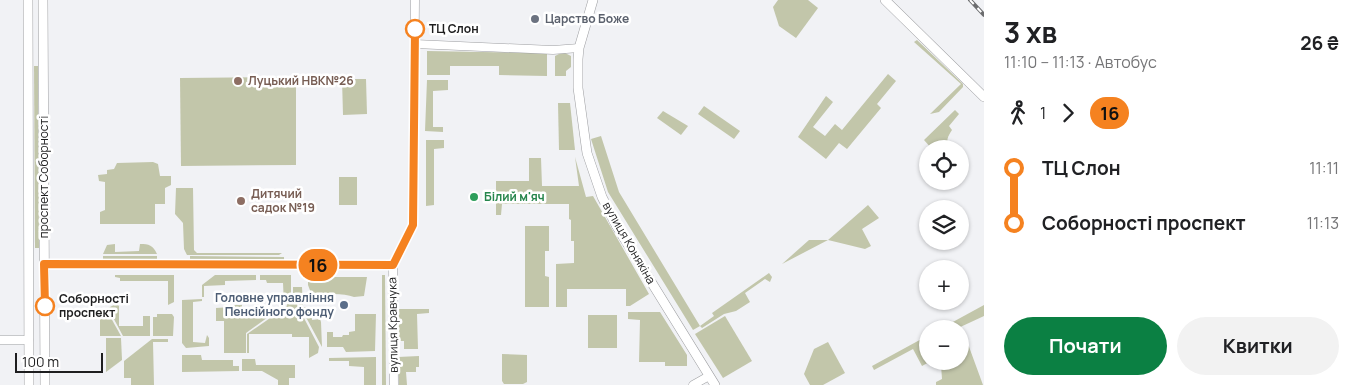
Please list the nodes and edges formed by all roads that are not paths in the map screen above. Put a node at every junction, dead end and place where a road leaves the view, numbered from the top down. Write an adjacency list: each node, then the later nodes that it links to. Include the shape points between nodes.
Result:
1 (28, 0): 9 (main road, проспект Соборності)
2 (43, 0): 10 (main road, проспект Соборності)
3 (415, 0): 6 (street, вулиця Кравчука)
4 (594, 0): 7 (main road, вулиця Конякіна)
5 (885, 0): 8 (main road)
6 (415, 44): 7 (street, via 553,50); 11 (street, вулиця Кравчука, via 413,225)
7 (579, 48): 14 (main road, вулиця Конякіна, via 581,120 587,153 602,197)
8 (984, 97)
9 (29, 264): 10 (main road); 13 (main road, проспект Соборності)
10 (44, 264): 11 (street); 16 (main road, проспект Соборності)
11 (393, 265): 17 (street, вулиця Кравчука)
12 (0, 340): 13 (street)
13 (29, 340): 15 (main road, проспект Соборності)
14 (709, 376): 18 (street); 19 (main road, вулиця Конякіна)
15 (29, 385)
16 (45, 385)
17 (394, 385)
18 (693, 385)
19 (715, 385)

